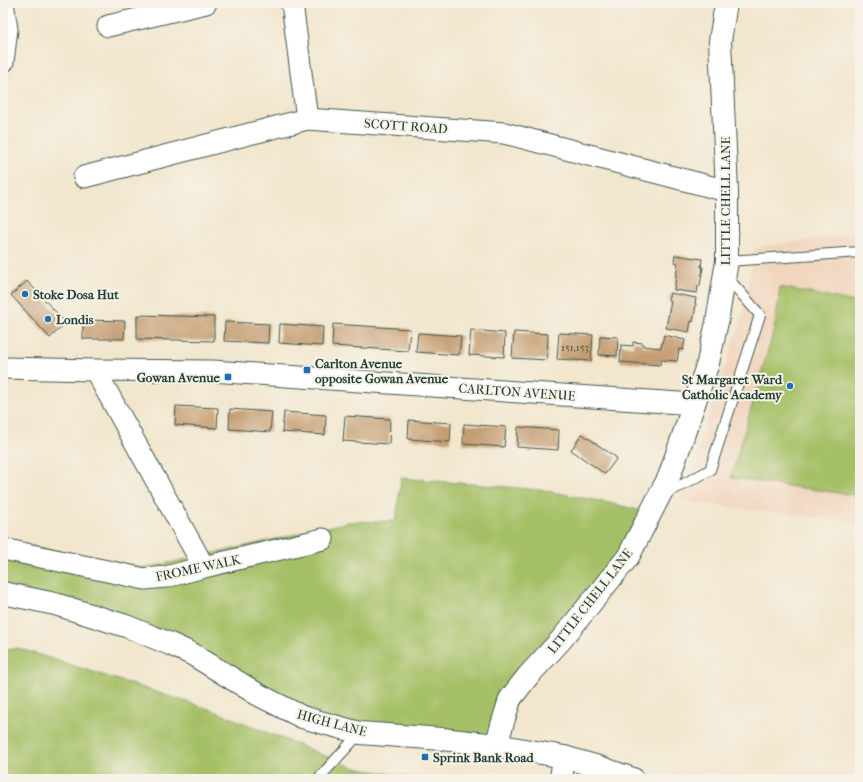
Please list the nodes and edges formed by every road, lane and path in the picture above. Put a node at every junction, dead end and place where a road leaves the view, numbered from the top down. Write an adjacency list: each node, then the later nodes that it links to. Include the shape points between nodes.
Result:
1 (3, 3): 6 (street, via 7,28)
2 (206, 3): 5 (street)
3 (292, 3): 7 (street)
4 (726, 3): 9 (street, LITTLE CHELL LANE, via 720,41)
5 (108, 26)
6 (3, 62)
7 (307, 118): 8 (street, SCOTT ROAD); 9 (street, SCOTT ROAD, via 504,133)
8 (84, 177)
9 (727, 191): 11 (street, LITTLE CHELL LANE)
10 (860, 252): 11 (lane)
11 (726, 267): 14 (street, LITTLE CHELL LANE, via 708,363); 15 (lane, via 760,315 710,470)
12 (3, 368): 13 (street, CARLTON AVENUE)
13 (95, 370): 14 (street, CARLTON AVENUE, via 212,371); 18 (street)
14 (694, 404): 15 (street, LITTLE CHELL LANE, via 669,477)
15 (658, 497): 21 (street, LITTLE CHELL LANE, via 628,557 510,699)
16 (323, 539): 18 (street, FROME WALK)
17 (3, 549): 18 (street, FROME WALK, via 145,578 166,577)
18 (204, 566)
19 (3, 592): 20 (street, HIGH LANE, via 55,604 126,626 192,654 257,694 302,717)
20 (360, 733): 21 (street, HIGH LANE); 23 (lane)
21 (496, 745): 22 (street, HIGH LANE)
22 (564, 757): 24 (street); 25 (street, HIGH LANE)
23 (318, 779)
24 (561, 779)
25 (633, 779)

